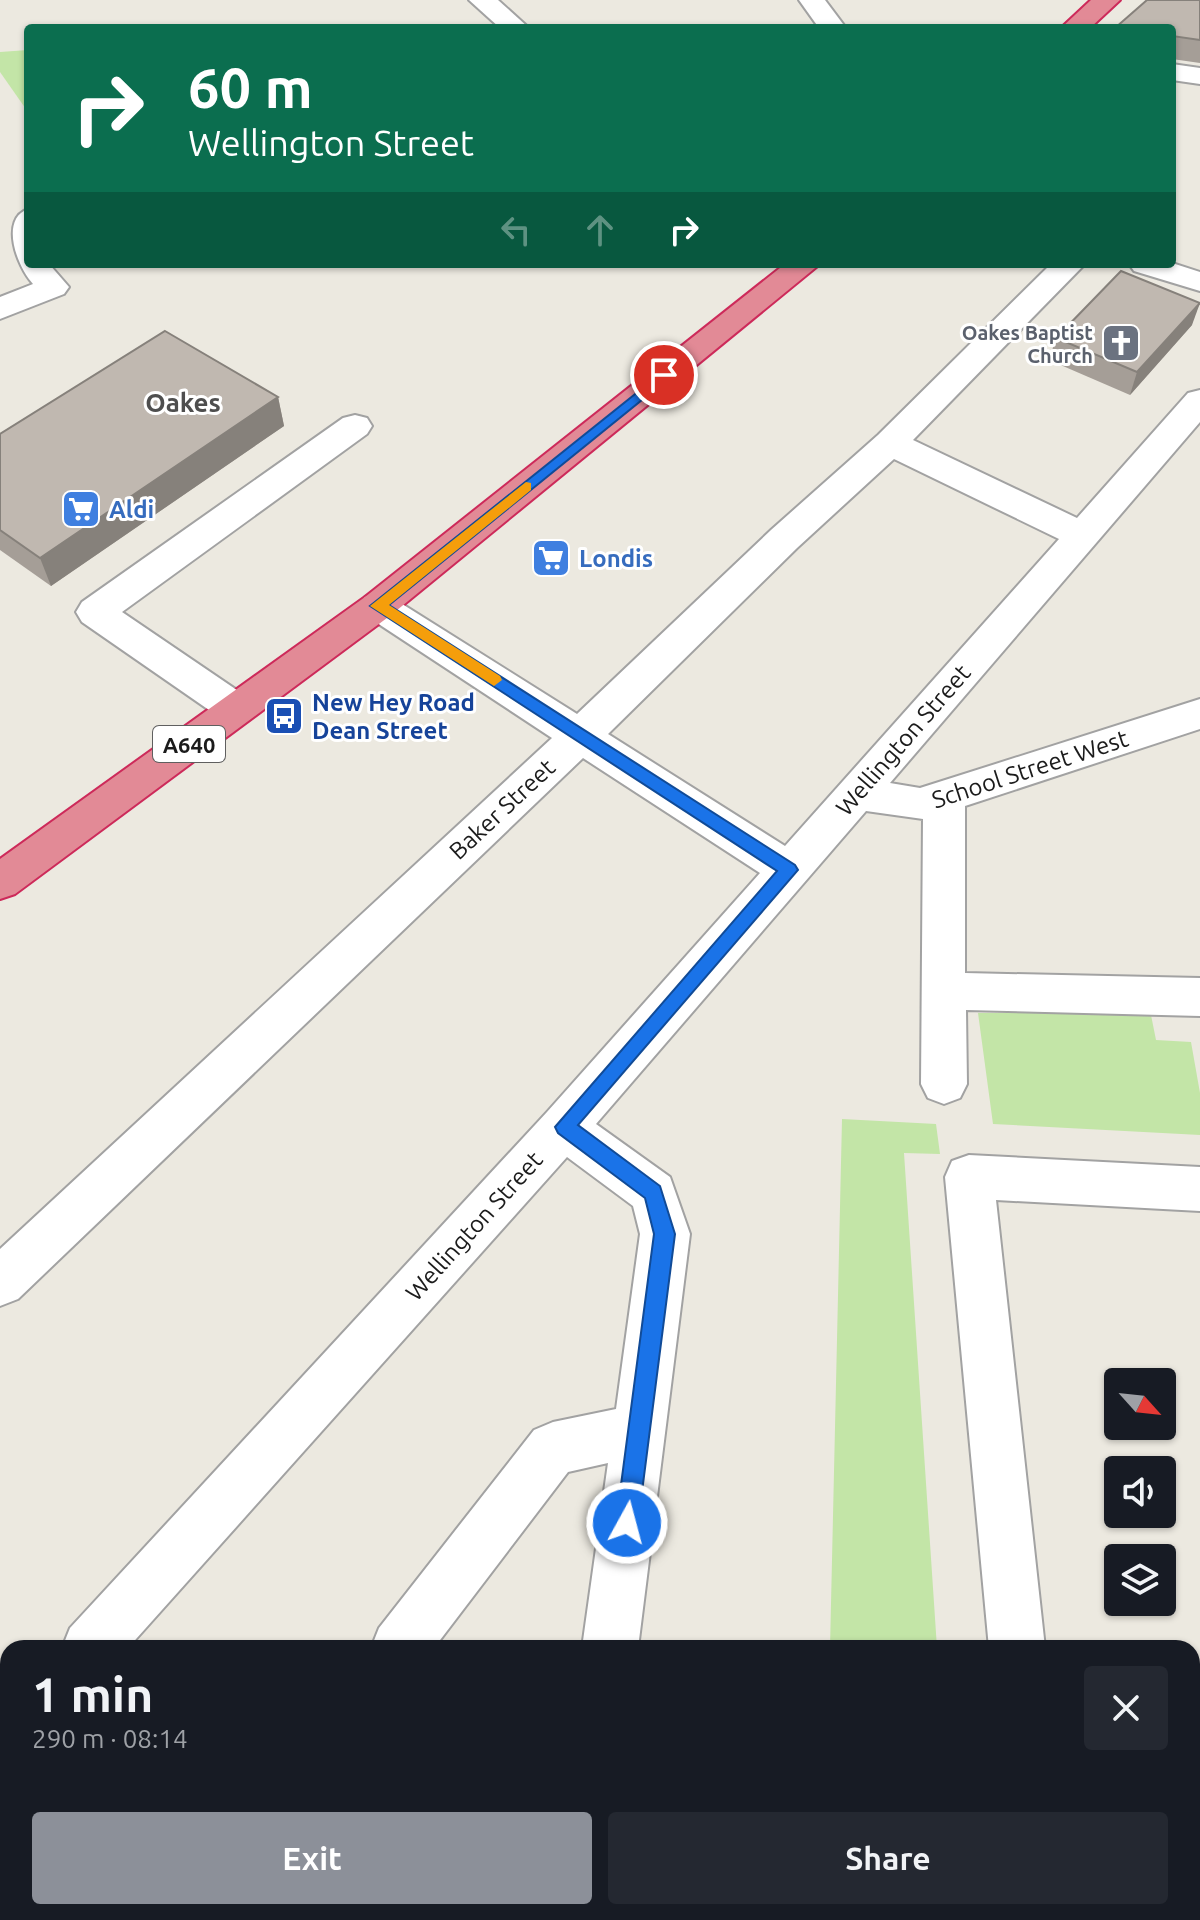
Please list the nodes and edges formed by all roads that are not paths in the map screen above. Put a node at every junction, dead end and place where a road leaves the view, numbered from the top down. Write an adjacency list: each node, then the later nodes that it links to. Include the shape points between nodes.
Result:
1 (482, 0): 4 (street)
2 (812, 0): 5 (street)
3 (1107, 0): 6 (highway)
4 (511, 24)
5 (830, 24)
6 (1079, 24)
7 (1176, 73): 8 (street)
8 (1200, 76)
9 (24, 222): 10 (street)
10 (24, 241)
11 (36, 268): 16 (street, via 53,287)
12 (799, 268): 21 (highway, A640)
13 (1065, 268): 19 (street, Baker Street)
14 (1157, 268): 15 (street)
15 (1200, 282)
16 (0, 309)
17 (1200, 401): 20 (street, Wellington Street)
18 (355, 426): 22 (street, via 95,612)
19 (890, 443): 20 (street); 24 (street, Baker Street)
20 (1084, 536): 25 (street, Wellington Street)
21 (378, 606): 22 (highway, A640); 24 (street)
22 (236, 709): 28 (highway, A640)
23 (1200, 714): 26 (street, School Street West)
24 (580, 736): 27 (street); 34 (street, Baker Street)
25 (857, 793): 26 (street, School Street West, via 920,804); 27 (street, Wellington Street)
26 (944, 796): 29 (street)
27 (789, 870): 32 (street, Wellington Street)
28 (0, 882)
29 (943, 991): 30 (street); 31 (street)
30 (1200, 997)
31 (944, 1084)
32 (564, 1127): 35 (street, via 653,1193 665,1234); 36 (street, Wellington Street)
33 (1200, 1189): 39 (street, via 969,1177)
34 (0, 1282)
35 (639, 1430): 37 (street, via 553,1449); 38 (street)
36 (97, 1640)
37 (405, 1640)
38 (611, 1640)
39 (1016, 1640)

